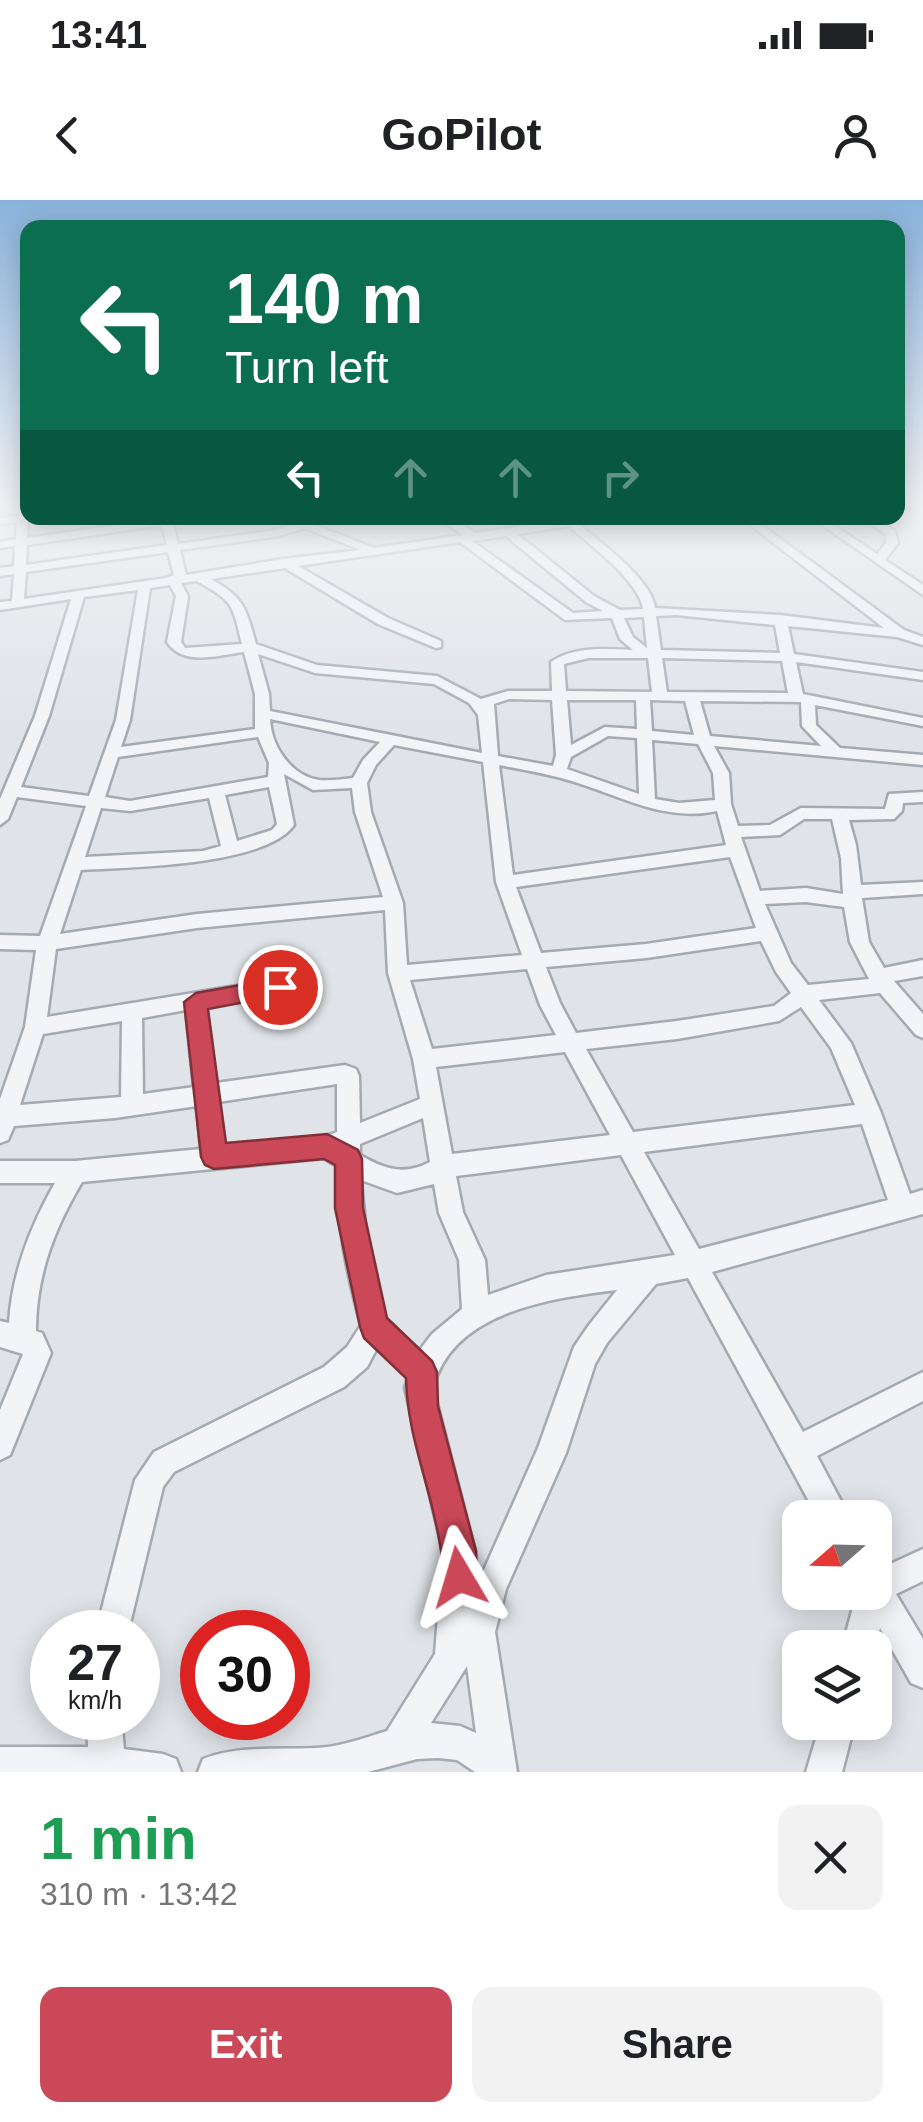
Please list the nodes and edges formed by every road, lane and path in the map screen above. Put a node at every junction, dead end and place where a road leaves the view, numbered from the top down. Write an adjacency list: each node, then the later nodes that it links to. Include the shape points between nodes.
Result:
1 (16, 581): 12 (street)
2 (149, 581): 10 (street)
3 (182, 581): 21 (street, via 176,649 189,654)
4 (194, 581): 21 (street, via 236,600)
5 (316, 581): 20 (street)
6 (523, 581): 14 (street, via 566,615)
7 (568, 581): 14 (street)
8 (633, 581): 13 (street)
9 (830, 581): 17 (street)
10 (145, 582): 11 (street); 40 (street)
11 (79, 593): 12 (street); 46 (street)
12 (6, 607)
13 (649, 610): 14 (street); 15 (street); 23 (street)
14 (616, 614): 18 (street)
15 (780, 620): 16 (street); 24 (street); 25 (street, via 808,641)
16 (856, 631): 17 (street); 26 (street)
17 (899, 634): 19 (street)
18 (627, 638): 22 (street); 23 (street)
19 (923, 641)
20 (436, 644)
21 (250, 647): 32 (street); 33 (street, via 315,669 437,680 474,700)
22 (613, 654): 23 (street); 28 (street, via 558,662)
23 (650, 654): 24 (street); 30 (street)
24 (785, 656): 25 (street); 31 (street)
25 (816, 660): 26 (street)
26 (854, 664): 27 (street)
27 (923, 676)
28 (558, 694): 30 (street); 33 (street, via 493,698); 43 (street)
29 (691, 695): 30 (street); 31 (street); 38 (street)
30 (651, 696): 36 (street)
31 (802, 698): 34 (street); 39 (street, via 809,726)
32 (260, 713): 35 (street); 37 (street)
33 (485, 715): 42 (street)
34 (923, 722)
35 (263, 732): 40 (street); 44 (street)
36 (645, 732): 38 (street); 43 (street, via 600,732); 50 (street)
37 (392, 739): 42 (street); 45 (street)
38 (703, 739): 39 (street); 53 (street, via 721,773)
39 (834, 750): 41 (street)
40 (112, 753): 49 (street)
41 (918, 760): 48 (street)
42 (490, 762): 43 (street); 56 (street)
43 (561, 763): 50 (street)
44 (277, 772): 45 (street, via 313,785); 47 (street); 54 (street, via 284,831)
45 (359, 784): 60 (street)
46 (12, 791): 49 (street); 52 (street)
47 (216, 792): 49 (street, via 130,806); 54 (street)
48 (923, 796): 51 (street, via 896,798 890,814)
49 (98, 800): 55 (street)
50 (647, 802): 53 (street)
51 (838, 813): 53 (street, via 796,814 774,830); 58 (street, via 850,845)
52 (0, 819)
53 (724, 823): 56 (street); 59 (street)
54 (230, 849): 55 (street, via 175,860)
55 (75, 864): 63 (street)
56 (505, 882): 64 (street)
57 (923, 888): 58 (street)
58 (855, 897): 59 (street); 67 (street, via 856,926)
59 (754, 898): 61 (street)
60 (394, 903): 63 (street); 66 (street)
61 (766, 933): 64 (street); 69 (street)
62 (0, 942): 63 (street)
63 (47, 942): 72 (street)
64 (530, 960): 66 (street); 74 (street)
65 (923, 968): 67 (street)
66 (398, 973): 75 (street)
67 (881, 981): 69 (street); 73 (street)
68 (310, 982): 70 (street)
69 (805, 993): 74 (street, via 779,1013); 80 (street, via 840,1043)
70 (196, 1002): 71 (street); 77 (street)
71 (132, 1013): 72 (street); 79 (street)
72 (35, 1027): 76 (street)
73 (923, 1029)
74 (570, 1045): 75 (street); 82 (street)
75 (424, 1059): 78 (street)
76 (9, 1082): 81 (street)
77 (206, 1093): 79 (street); 83 (street, via 345,1074); 84 (street)
78 (433, 1104): 83 (street); 85 (street)
79 (132, 1105): 81 (street)
80 (870, 1113): 82 (street); 88 (street)
81 (4, 1124)
82 (624, 1141): 85 (street); 89 (street)
83 (341, 1148): 84 (street); 85 (street, via 383,1182 408,1184); 92 (street, via 356,1256)
84 (214, 1157): 87 (street)
85 (446, 1166): 91 (street, via 451,1213 472,1260)
86 (0, 1172): 87 (street)
87 (75, 1172): 93 (street, via 42,1229)
88 (913, 1205): 89 (street)
89 (691, 1263): 90 (street); 97 (street)
90 (650, 1272): 91 (street, via 524,1294); 103 (street, via 584,1357 550,1453 490,1586)
91 (476, 1317): 94 (street, via 442,1341)
92 (381, 1335): 94 (street); 101 (street, via 334,1377 164,1462 150,1480)
93 (11, 1337): 96 (street, via 32,1342 37,1353)
94 (421, 1372): 104 (street, via 422,1406 458,1551)
95 (923, 1386): 97 (street)
96 (0, 1445)
97 (798, 1450): 98 (street)
98 (825, 1500)
99 (923, 1565): 100 (street)
100 (892, 1581)
101 (118, 1610)
102 (886, 1610): 105 (street)
103 (479, 1632): 104 (street); 112 (street)
104 (451, 1658): 108 (street)
105 (923, 1671)
106 (118, 1740): 110 (street)
107 (833, 1740): 114 (street)
108 (399, 1744): 111 (street); 112 (street, via 461,1742)
109 (0, 1765): 110 (street)
110 (137, 1769)
111 (324, 1769): 113 (street, via 269,1765)
112 (500, 1770)
113 (216, 1772)
114 (824, 1772)

